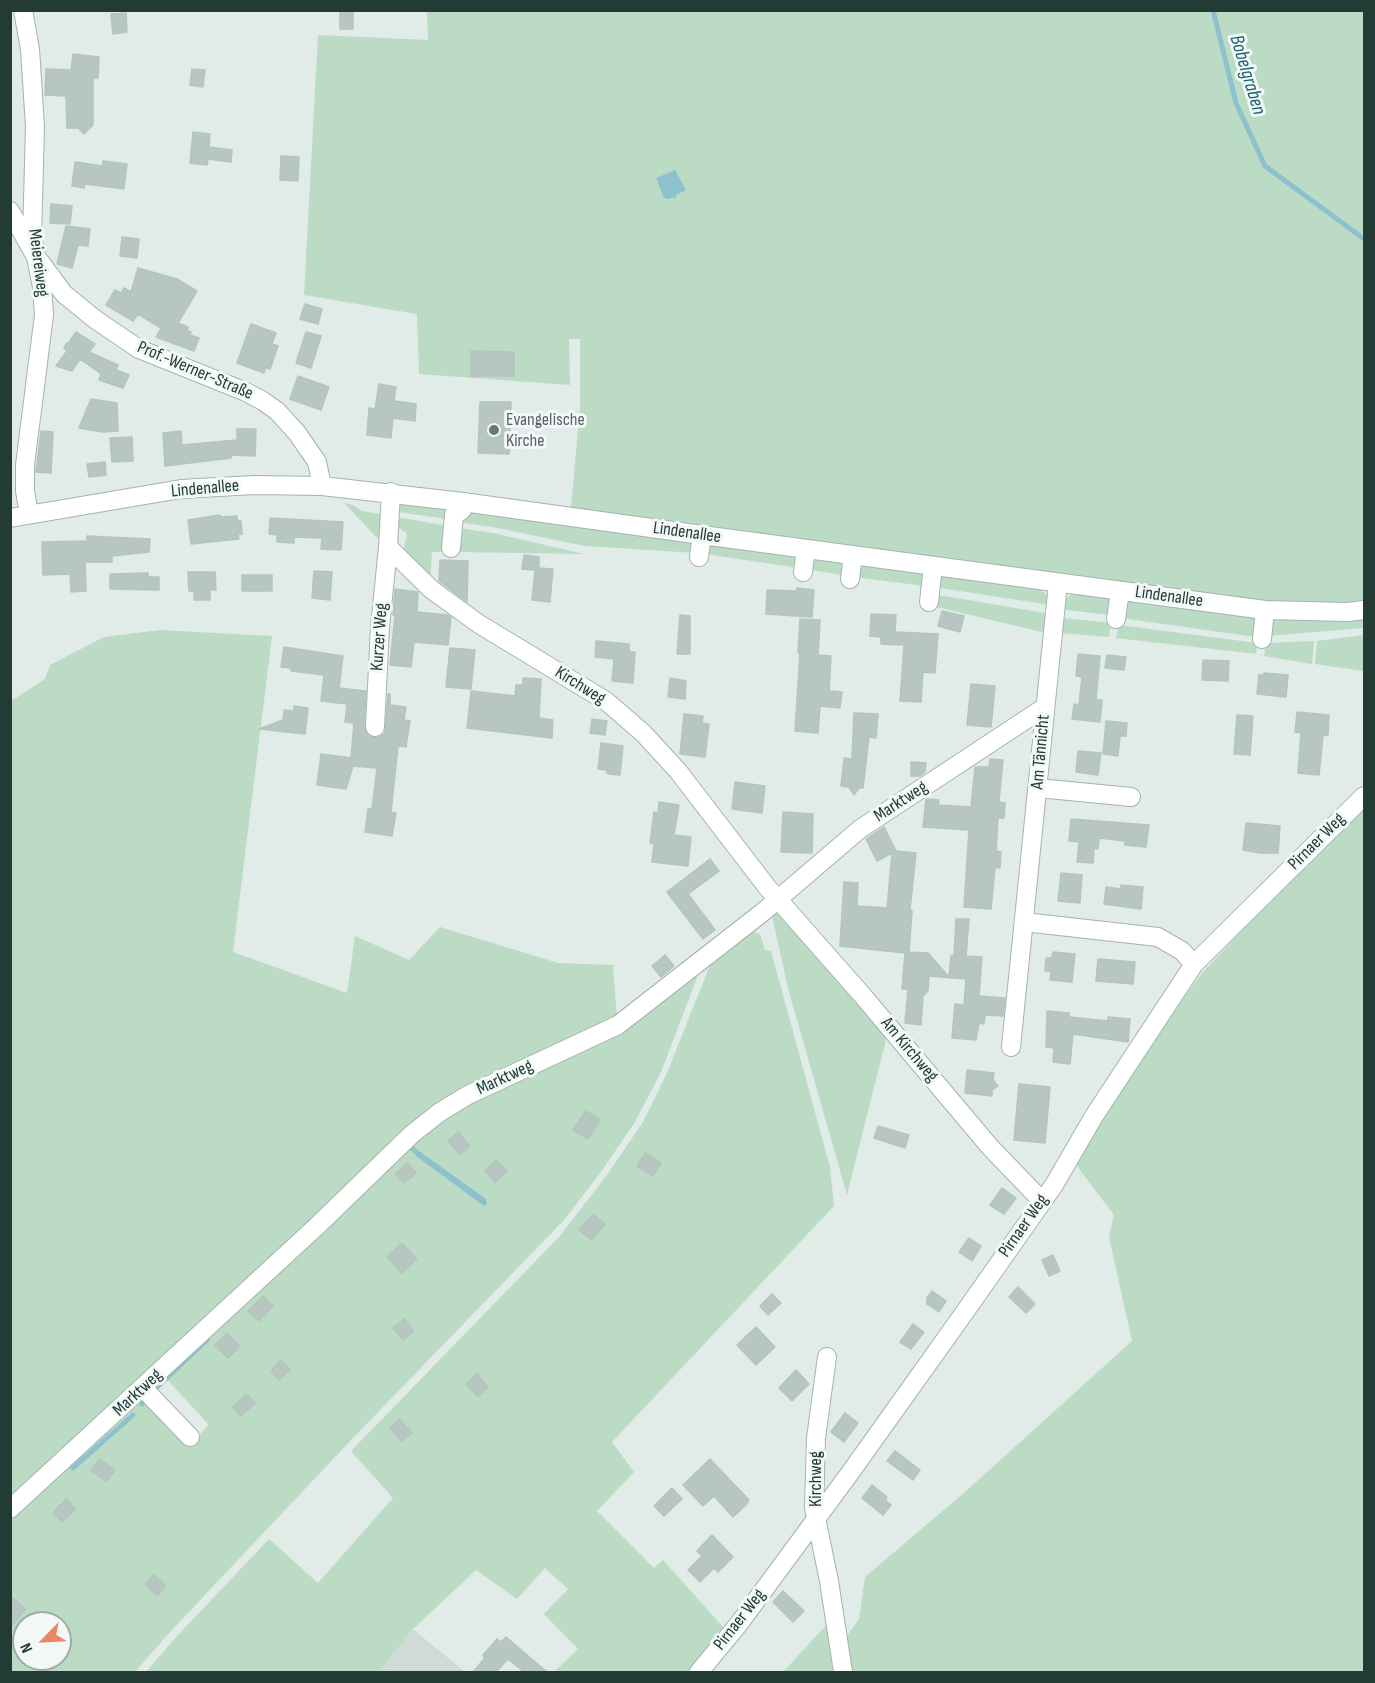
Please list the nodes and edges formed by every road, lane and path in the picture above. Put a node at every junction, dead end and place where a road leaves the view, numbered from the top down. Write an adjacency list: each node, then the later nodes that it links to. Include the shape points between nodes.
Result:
1 (23, 10): 3 (street, Meiereiweg, via 35,127)
2 (10, 211): 3 (street, Prof.-Werner-Straße)
3 (35, 255): 4 (street, Prof.-Werner-Straße, via 64,294 119,336 140,349 246,392 277,411 317,462); 7 (street, Meiereiweg, via 44,315 25,465)
4 (322, 486): 5 (street, Lindenallee); 7 (street, Lindenallee, via 181,489)
5 (391, 492): 6 (street, Lindenallee); 10 (street)
6 (463, 502): 9 (street, Lindenallee); 11 (street, via 462,510 454,515)
7 (29, 514): 8 (street, Lindenallee)
8 (10, 518)
9 (702, 535): 12 (street, Lindenallee); 14 (street)
10 (388, 547): 26 (street, Kurzer Weg); 30 (street, Kirchweg, via 432,590 479,624 606,701 643,733 678,771)
11 (451, 548)
12 (806, 549): 13 (street, Lindenallee); 16 (street)
13 (853, 555): 15 (street, Lindenallee); 17 (street)
14 (699, 557)
15 (933, 566): 18 (street, Lindenallee); 20 (street)
16 (803, 573)
17 (850, 579)
18 (1058, 583): 19 (street, Lindenallee); 25 (street, Am Tännicht)
19 (1120, 591): 21 (street, Lindenallee); 23 (street)
20 (929, 602)
21 (1265, 610): 22 (street, Lindenallee); 24 (street)
22 (1365, 610)
23 (1116, 619)
24 (1262, 639)
25 (1046, 707): 27 (street, Am Tännicht); 30 (street, Marktweg, via 860,829)
26 (375, 727)
27 (1038, 788): 29 (street); 31 (street, Am Tännicht)
28 (1365, 796): 32 (street, Pirnaer Weg)
29 (1131, 797)
30 (778, 899): 34 (street, Am Kirchweg, via 990,1147); 36 (street, Marktweg, via 618,1024 440,1112)
31 (1024, 922): 32 (street, via 1158,937 1182,951); 33 (street, Am Tännicht)
32 (1194, 964): 34 (street, Pirnaer Weg)
33 (1011, 1047)
34 (1041, 1200): 39 (street, Pirnaer Weg)
35 (826, 1357): 39 (street, Kirchweg, via 816,1438)
36 (143, 1388): 37 (street); 38 (street, Marktweg)
37 (190, 1437)
38 (10, 1509)
39 (817, 1518): 40 (street, Pirnaer Weg); 41 (street, Kirchweg)
40 (699, 1672)
41 (843, 1672)

